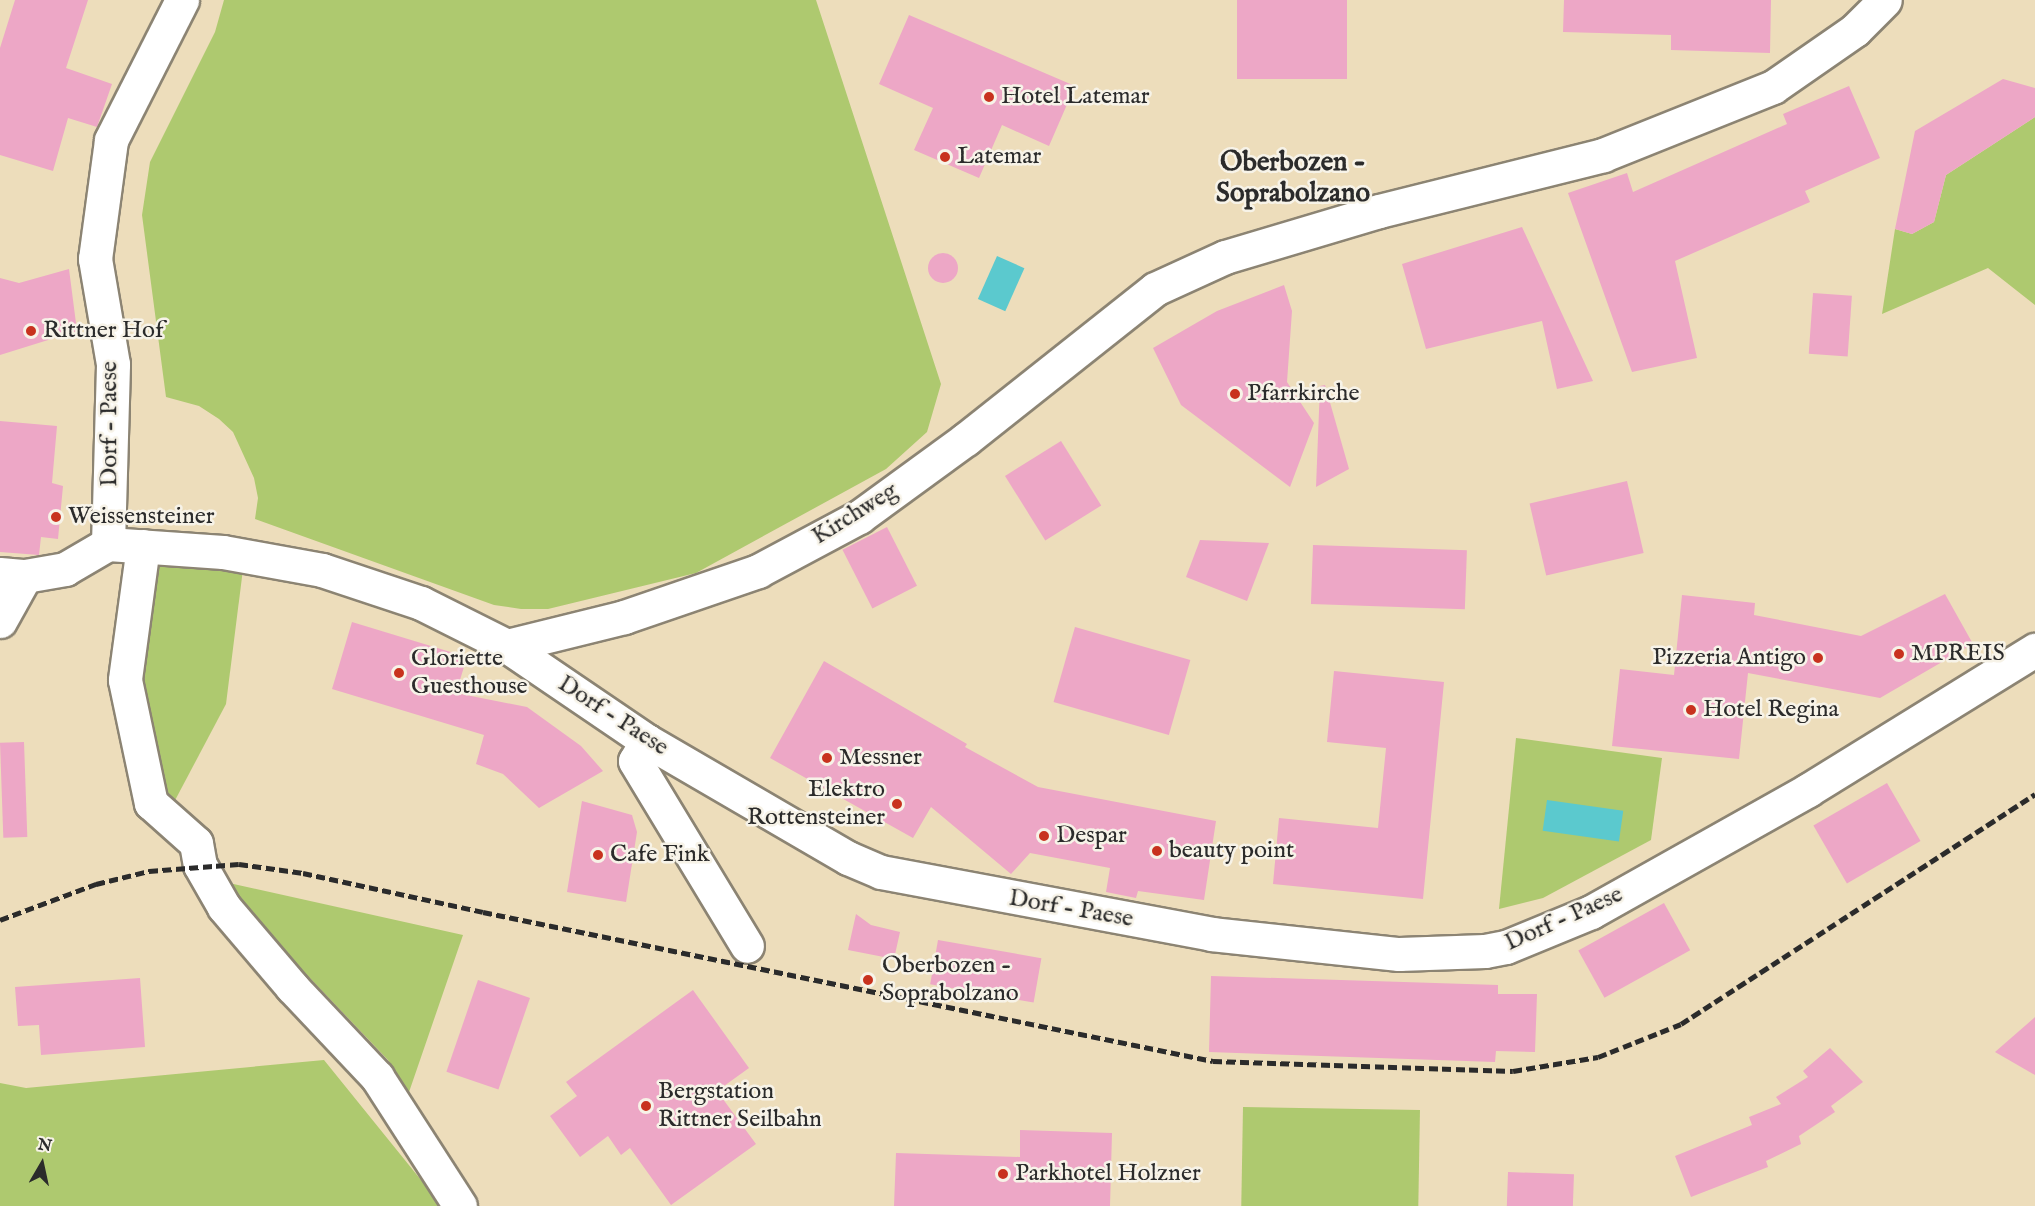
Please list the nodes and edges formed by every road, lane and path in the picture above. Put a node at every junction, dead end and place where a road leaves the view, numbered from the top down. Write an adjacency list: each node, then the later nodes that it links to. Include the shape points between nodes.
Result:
1 (182, 0): 3 (street, Dorf - Paese, via 111,140 95,259 113,364)
2 (1885, 0): 7 (street, Kirchweg, via 1855,30 1773,87 1603,155 1379,211 1225,257 1155,289 966,439 859,517 758,571 624,617)
3 (108, 544): 4 (street, Dorf - Paese); 5 (street, via 64,569)
4 (143, 546): 7 (street, Dorf - Paese, via 223,552 322,570 421,603); 11 (street, via 125,680 151,803 196,843 200,865 224,907 377,1077)
5 (13, 575): 6 (street)
6 (0, 621)
7 (507, 646): 9 (street, Dorf - Paese)
8 (2035, 650): 9 (street, Dorf - Paese, via 1808,790 1591,912 1506,947 1485,951 1399,954 1210,934 881,872 848,858)
9 (647, 741): 10 (street, via 635,761)
10 (747, 946)
11 (460, 1206)

